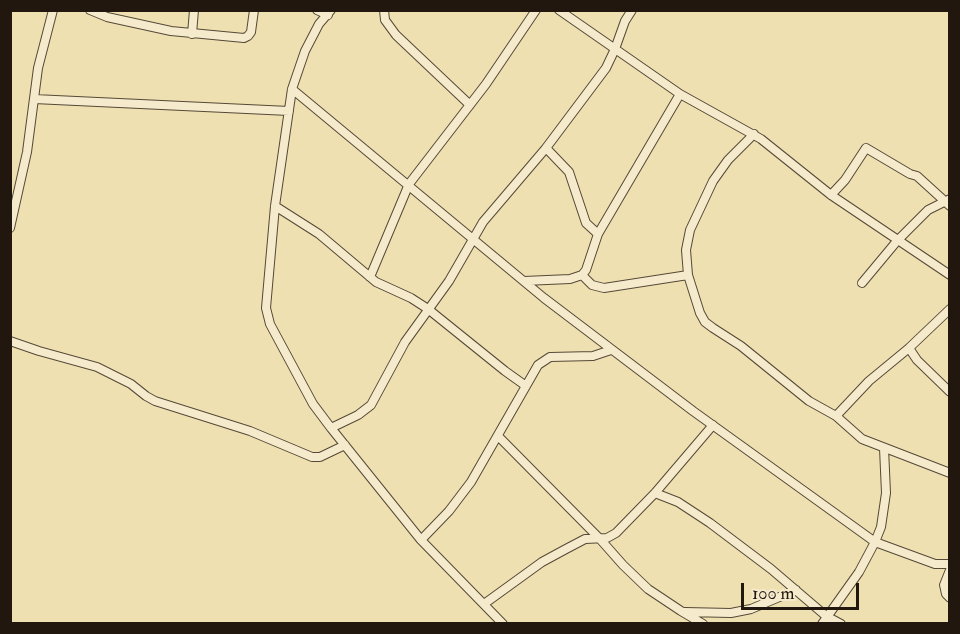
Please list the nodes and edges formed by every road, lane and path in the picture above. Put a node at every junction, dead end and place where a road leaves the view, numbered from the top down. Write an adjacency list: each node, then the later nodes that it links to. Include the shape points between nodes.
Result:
1 (53, 10): 15 (street)
2 (90, 10): 11 (street)
3 (195, 10): 11 (street)
4 (254, 10): 11 (street, via 251,32 244,38)
5 (317, 10): 10 (street)
6 (384, 10): 16 (street, via 385,20 396,35)
7 (536, 10): 16 (street)
8 (559, 10): 12 (street)
9 (633, 10): 12 (street)
10 (329, 13): 13 (street, via 305,51)
11 (192, 34)
12 (615, 49): 14 (street); 19 (street, via 606,68)
13 (292, 89): 17 (street); 20 (street)
14 (680, 94): 18 (street); 25 (street)
15 (34, 99): 17 (street); 24 (street)
16 (470, 105): 20 (street)
17 (289, 111): 23 (street)
18 (754, 134): 21 (street); 29 (street, via 728,160 704,198 690,230 686,250)
19 (546, 148): 25 (street, via 569,172 586,223); 26 (street)
20 (409, 184): 26 (street); 31 (street)
21 (831, 195): 22 (street, via 866,148 917,176); 27 (street)
22 (948, 203): 27 (street, via 928,210)
23 (275, 206): 31 (street, via 319,234); 43 (street, via 266,308 270,324 313,404)
24 (11, 227)
25 (598, 234): 28 (street)
26 (472, 240): 32 (street); 34 (street)
27 (897, 241): 30 (street); 33 (street)
28 (582, 275): 29 (street, via 592,285 604,288); 32 (street, via 558,281)
29 (688, 275): 41 (street, via 705,322 809,401)
30 (950, 275)
31 (370, 277): 34 (street)
32 (524, 280): 38 (street)
33 (862, 283)
34 (428, 309): 39 (street); 43 (street, via 371,405)
35 (950, 309): 37 (street)
36 (10, 341): 45 (street, via 97,367 155,400 250,431 312,457)
37 (909, 348): 40 (street); 41 (street, via 869,381)
38 (611, 350): 39 (street, via 599,355 544,359); 42 (street)
39 (526, 386): 44 (street)
40 (950, 392)
41 (836, 416): 46 (street, via 862,439)
42 (713, 425): 48 (street); 51 (street)
43 (331, 428): 45 (street)
44 (498, 436): 49 (street); 50 (street, via 461,495)
45 (345, 445): 50 (street)
46 (884, 448): 47 (street); 51 (street, via 886,494)
47 (950, 473)
48 (655, 493): 49 (street, via 616,533); 54 (street, via 678,502 710,523)
49 (600, 539): 56 (street, via 585,539 542,562); 57 (street, via 648,589)
50 (421, 540): 56 (street)
51 (875, 542): 52 (street, via 935,564); 58 (street, via 859,572)
52 (950, 564)
53 (950, 570): 55 (street, via 944,585)
54 (796, 590): 57 (street, via 731,613); 58 (street)
55 (950, 598)
56 (484, 604): 59 (street)
57 (681, 611): 60 (street)
58 (824, 620): 61 (street)
59 (503, 624)
60 (703, 624)
61 (842, 624)

